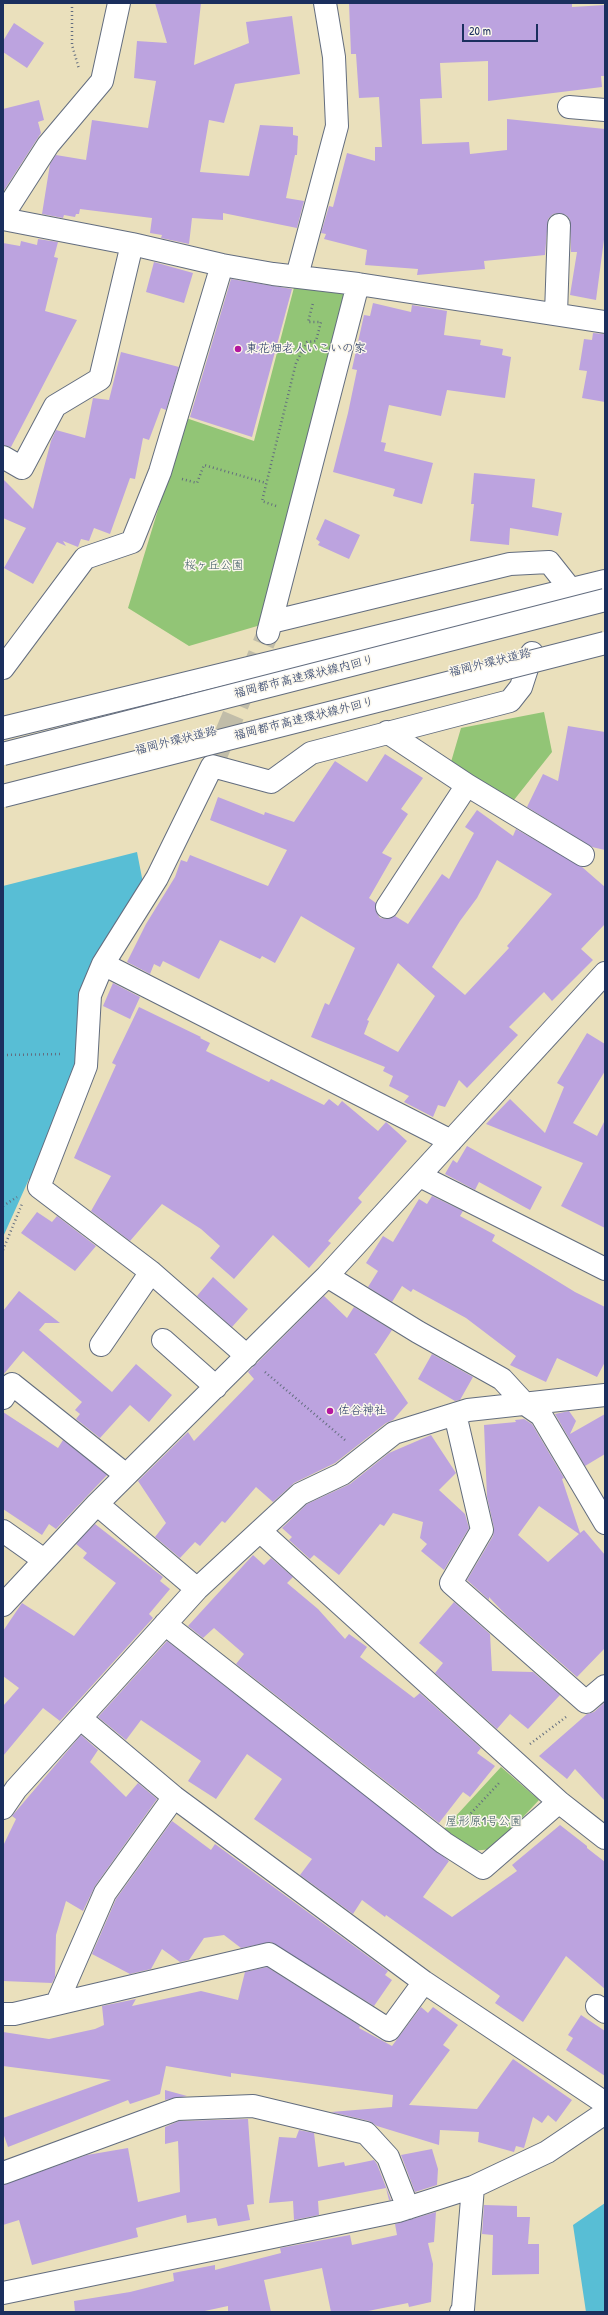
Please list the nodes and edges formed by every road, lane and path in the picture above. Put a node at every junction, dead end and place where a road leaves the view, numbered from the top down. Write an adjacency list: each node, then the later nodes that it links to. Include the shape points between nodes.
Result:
1 (72, 3): 4 (path, via 72,45)
2 (119, 3): 7 (main road, via 102,81 48,145)
3 (325, 3): 12 (main road, via 334,57 337,126)
4 (81, 75)
5 (569, 107): 6 (main road)
6 (605, 110)
7 (3, 215)
8 (3, 219): 10 (main road)
9 (559, 225): 15 (main road)
10 (132, 244): 11 (main road); 17 (main road, via 100,379 55,406 22,468)
11 (222, 266): 12 (main road); 18 (main road)
12 (297, 276): 13 (main road)
13 (320, 279): 14 (main road); 19 (path, via 308,322 320,322 316,341 307,342 296,363)
14 (358, 284): 15 (main road); 20 (main road)
15 (556, 314): 16 (main road)
16 (605, 322)
17 (3, 457)
18 (160, 472): 19 (path, via 197,483 204,465); 27 (main road, via 132,542 85,558)
19 (266, 483): 20 (path, via 262,501)
20 (299, 514): 22 (main road, via 269,628 510,564 549,562)
21 (605, 581): 22 (main road)
22 (572, 590): 28 (main road)
23 (605, 600): 30 (main road, 福岡都市高速環状線内回り, bridge)
24 (605, 636): 26 (main road, 福岡外環状道路)
25 (605, 643): 33 (main road, 福岡都市高速環状線外回り, bridge)
26 (532, 653): 29 (main road, via 521,687 510,701); 31 (main road, 福岡外環状道路)
27 (3, 668)
28 (3, 728)
29 (387, 732): 32 (main road); 36 (main road, via 311,753 271,782 212,766 156,878)
30 (3, 754)
31 (3, 785)
32 (466, 785): 34 (main road); 35 (main road)
33 (3, 796)
34 (583, 855)
35 (387, 907)
36 (104, 964): 40 (main road); 47 (main road, via 90,995 86,1066 40,1187)
37 (605, 973): 40 (main road)
38 (68, 1054): 39 (path)
39 (3, 1055)
40 (451, 1141): 41 (main road)
41 (420, 1176): 46 (main road); 48 (main road)
42 (16, 1199): 44 (path)
43 (24, 1200): 45 (path)
44 (3, 1206)
45 (3, 1250)
46 (605, 1268)
47 (151, 1272): 50 (main road); 51 (main road)
48 (327, 1276): 51 (main road); 55 (main road, via 418,1332 502,1379)
49 (163, 1340): 52 (main road)
50 (101, 1345)
51 (247, 1356): 52 (main road); 57 (path)
52 (216, 1387): 58 (main road)
53 (605, 1395): 55 (main road)
54 (3, 1398): 58 (main road, via 12,1384)
55 (525, 1404): 56 (main road, via 468,1410); 60 (main road, via 541,1415)
56 (455, 1414): 57 (main road, via 394,1433); 68 (main road, via 482,1530 451,1583)
57 (364, 1457): 62 (main road, via 342,1474 300,1494)
58 (126, 1475): 59 (main road)
59 (97, 1504): 63 (main road); 64 (main road)
60 (605, 1524)
61 (3, 1531): 63 (main road)
62 (260, 1531): 64 (main road); 70 (main road)
63 (44, 1560): 65 (main road)
64 (197, 1589): 66 (main road)
65 (3, 1605)
66 (165, 1624): 69 (main road); 76 (main road)
67 (605, 1686): 68 (main road)
68 (586, 1702): 70 (path)
69 (80, 1718): 71 (main road); 72 (main road)
70 (520, 1756): 73 (main road); 76 (path)
71 (9, 1784): 74 (main road)
72 (174, 1797): 77 (main road); 78 (main road, via 105,1893)
73 (559, 1802): 75 (main road); 76 (main road, via 483,1868)
74 (3, 1808)
75 (605, 1838)
76 (444, 1843)
77 (424, 1982): 78 (main road, via 389,2030 269,1954); 80 (main road)
78 (57, 2003): 79 (main road, via 14,2014)
79 (3, 2014)
80 (605, 2103)
81 (605, 2112): 83 (main road, via 547,2152)
82 (3, 2173): 84 (main road, via 177,2109 253,2106 366,2133 388,2157)
83 (473, 2188): 84 (main road); 86 (main road)
84 (408, 2208): 85 (main road)
85 (3, 2293)
86 (461, 2312)

